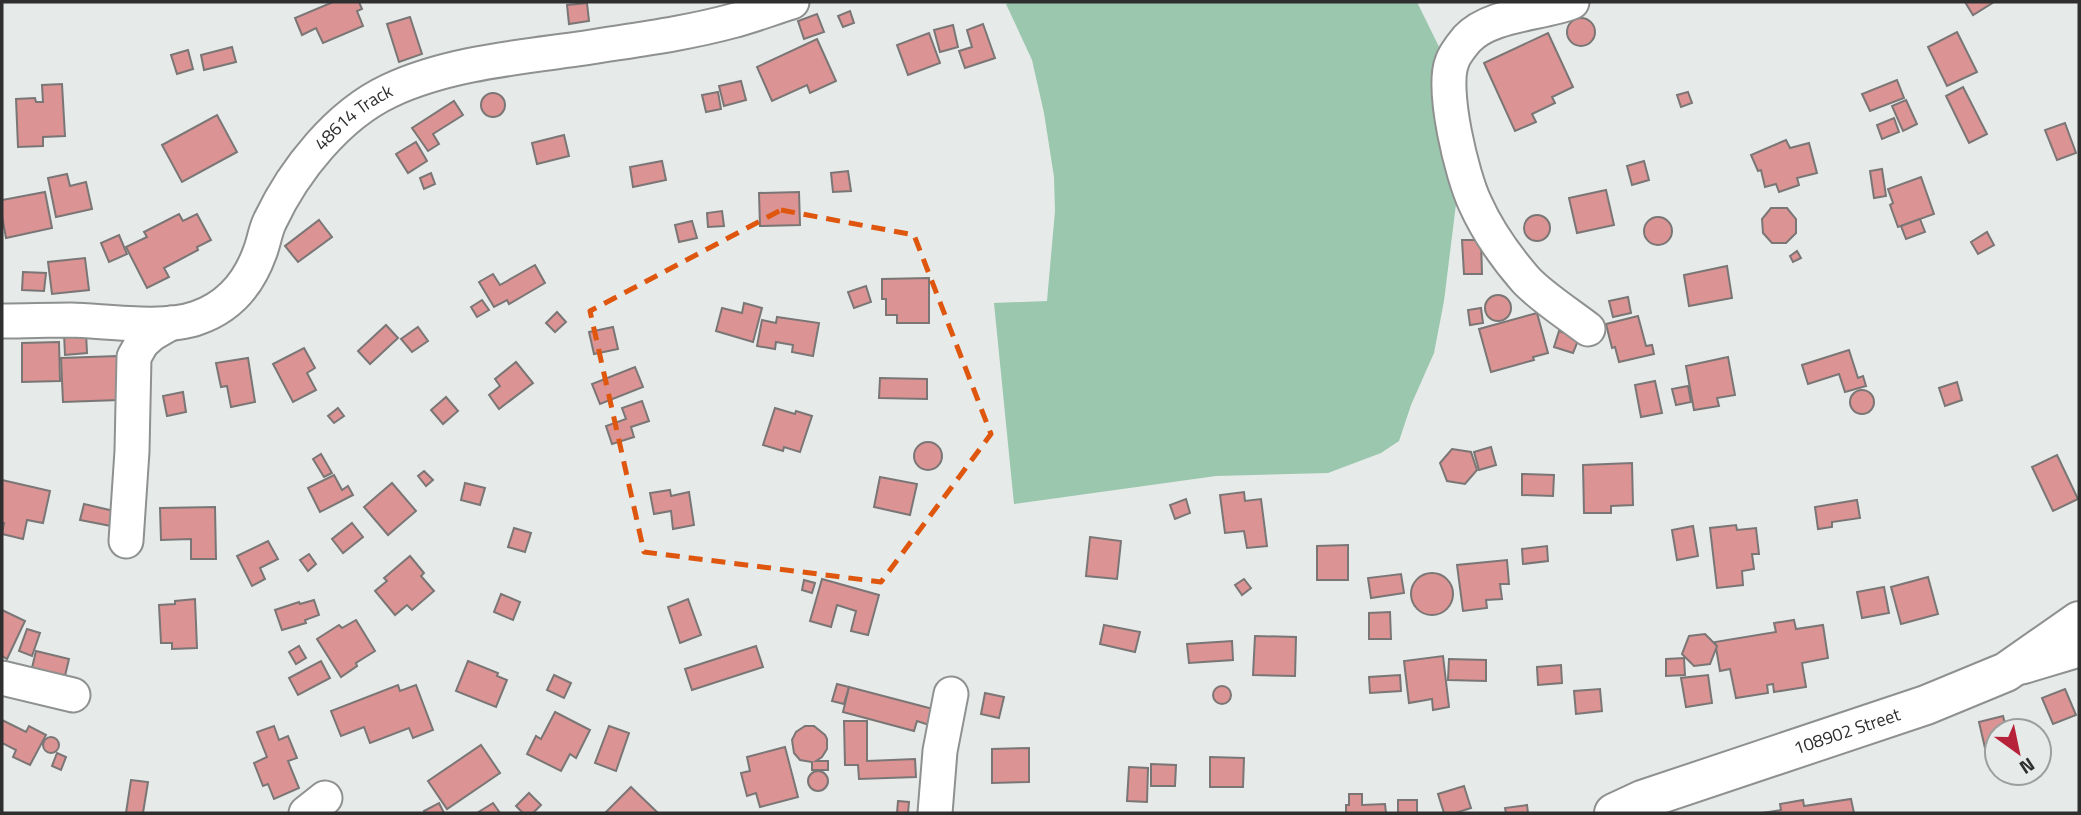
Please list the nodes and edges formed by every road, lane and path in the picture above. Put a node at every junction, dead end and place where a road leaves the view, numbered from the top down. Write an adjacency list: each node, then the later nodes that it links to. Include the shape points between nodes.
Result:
1 (792, 2): 4 (street, 48614 Track, via 684,31 469,66 392,90 340,124 307,162 269,222 253,270 230,300 195,319)
2 (1572, 2): 5 (street, via 1499,20 1468,38 1451,62 1448,98 1475,203 1506,256 1528,282)
3 (2, 321): 4 (street, 48614 Track)
4 (171, 323): 6 (street, via 142,343 134,357)
5 (1588, 329)
6 (126, 541)
7 (2079, 621): 9 (street)
8 (2079, 650): 9 (street, 108902 Street)
9 (2006, 672): 14 (street, 108902 Street, via 1926,705)
10 (2, 678): 12 (street)
11 (951, 694): 13 (street)
12 (74, 695)
13 (935, 813)
14 (1614, 813)

